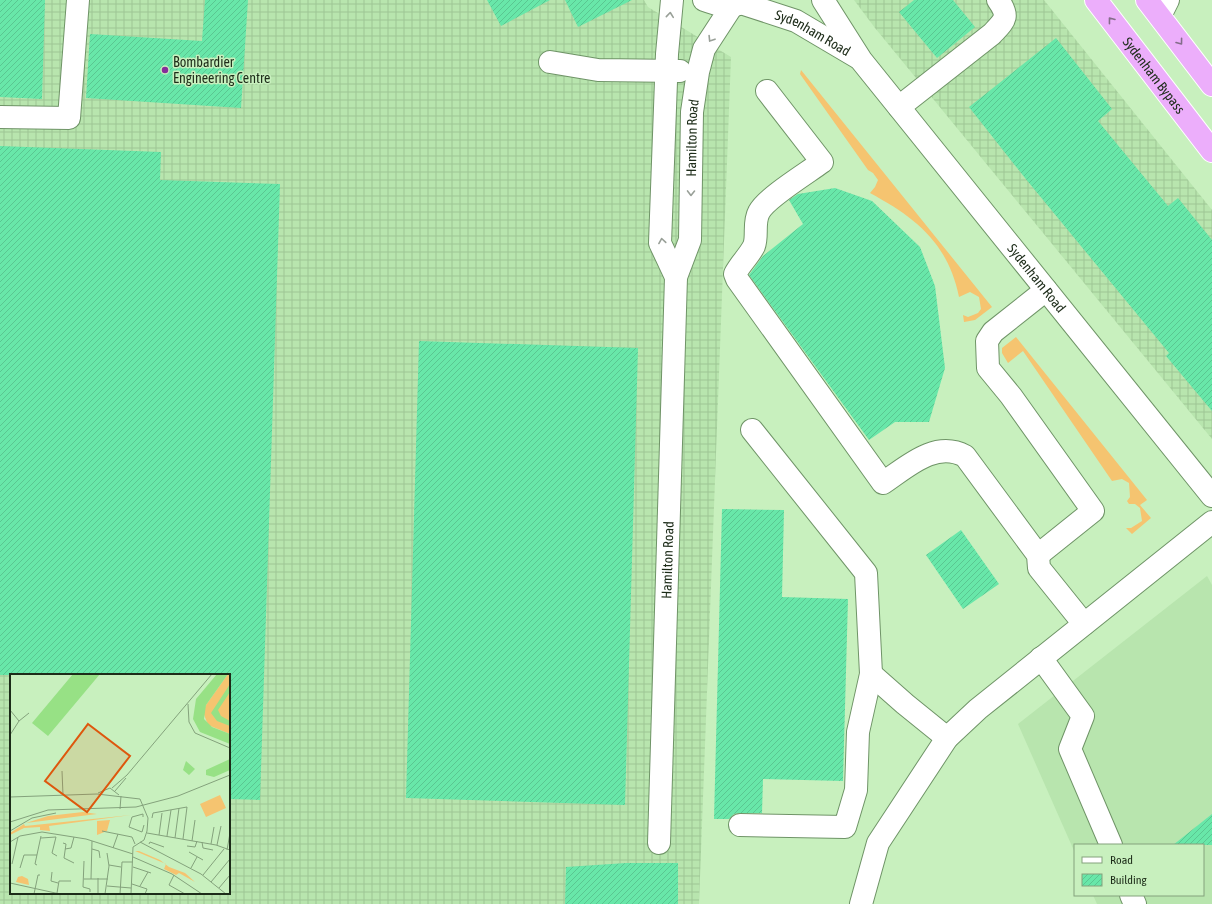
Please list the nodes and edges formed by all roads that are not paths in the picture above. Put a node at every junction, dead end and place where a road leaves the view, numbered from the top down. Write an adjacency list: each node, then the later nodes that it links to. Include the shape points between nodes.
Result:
1 (78, 0): 16 (street, via 69,118)
2 (672, 0): 11 (street, Hamilton Road, one-way to 2)
3 (704, 0): 7 (street, Sydenham Road, via 713,4)
4 (823, 0): 9 (street, Sydenham Road)
5 (998, 0): 15 (street, via 1005,10 1005,20 992,34)
6 (1096, 0): 17 (highway, Sydenham Bypass, one-way to 6)
7 (739, 3): 9 (street, Sydenham Road, via 796,21); 12 (street, Hamilton Road, one-way to 12, via 704,49)
8 (1159, 5): 13 (highway, one-way to 13)
9 (860, 60): 15 (street, Sydenham Road)
10 (550, 62): 11 (street, via 598,70)
11 (666, 70): 12 (street); 18 (street, Hamilton Road, one-way to 11, via 660,242)
12 (698, 72): 18 (street, Hamilton Road, one-way to 18, via 692,112 690,240)
13 (1212, 85)
14 (767, 91): 23 (street, via 822,162 770,200 759,212 755,222 755,244 735,274 736,279 883,483 932,452 956,452 965,456)
15 (899, 107): 19 (street, Sydenham Road)
16 (0, 117)
17 (1212, 151)
18 (676, 277): 29 (street, Hamilton Road)
19 (1046, 290): 21 (street, Sydenham Road); 23 (street, via 993,332 987,341 988,368 1093,511)
20 (752, 430): 26 (street, via 866,573)
21 (1212, 496)
22 (1212, 522): 24 (street)
23 (1038, 555): 24 (street, via 1039,568)
24 (1084, 624): 25 (street)
25 (1040, 658): 27 (street); 30 (street, via 1083,716 1070,749)
26 (871, 674): 27 (street); 28 (street, via 858,732 856,790 845,827)
27 (947, 738): 31 (street, via 878,843)
28 (740, 825)
29 (659, 843)
30 (1111, 844)
31 (860, 904)

